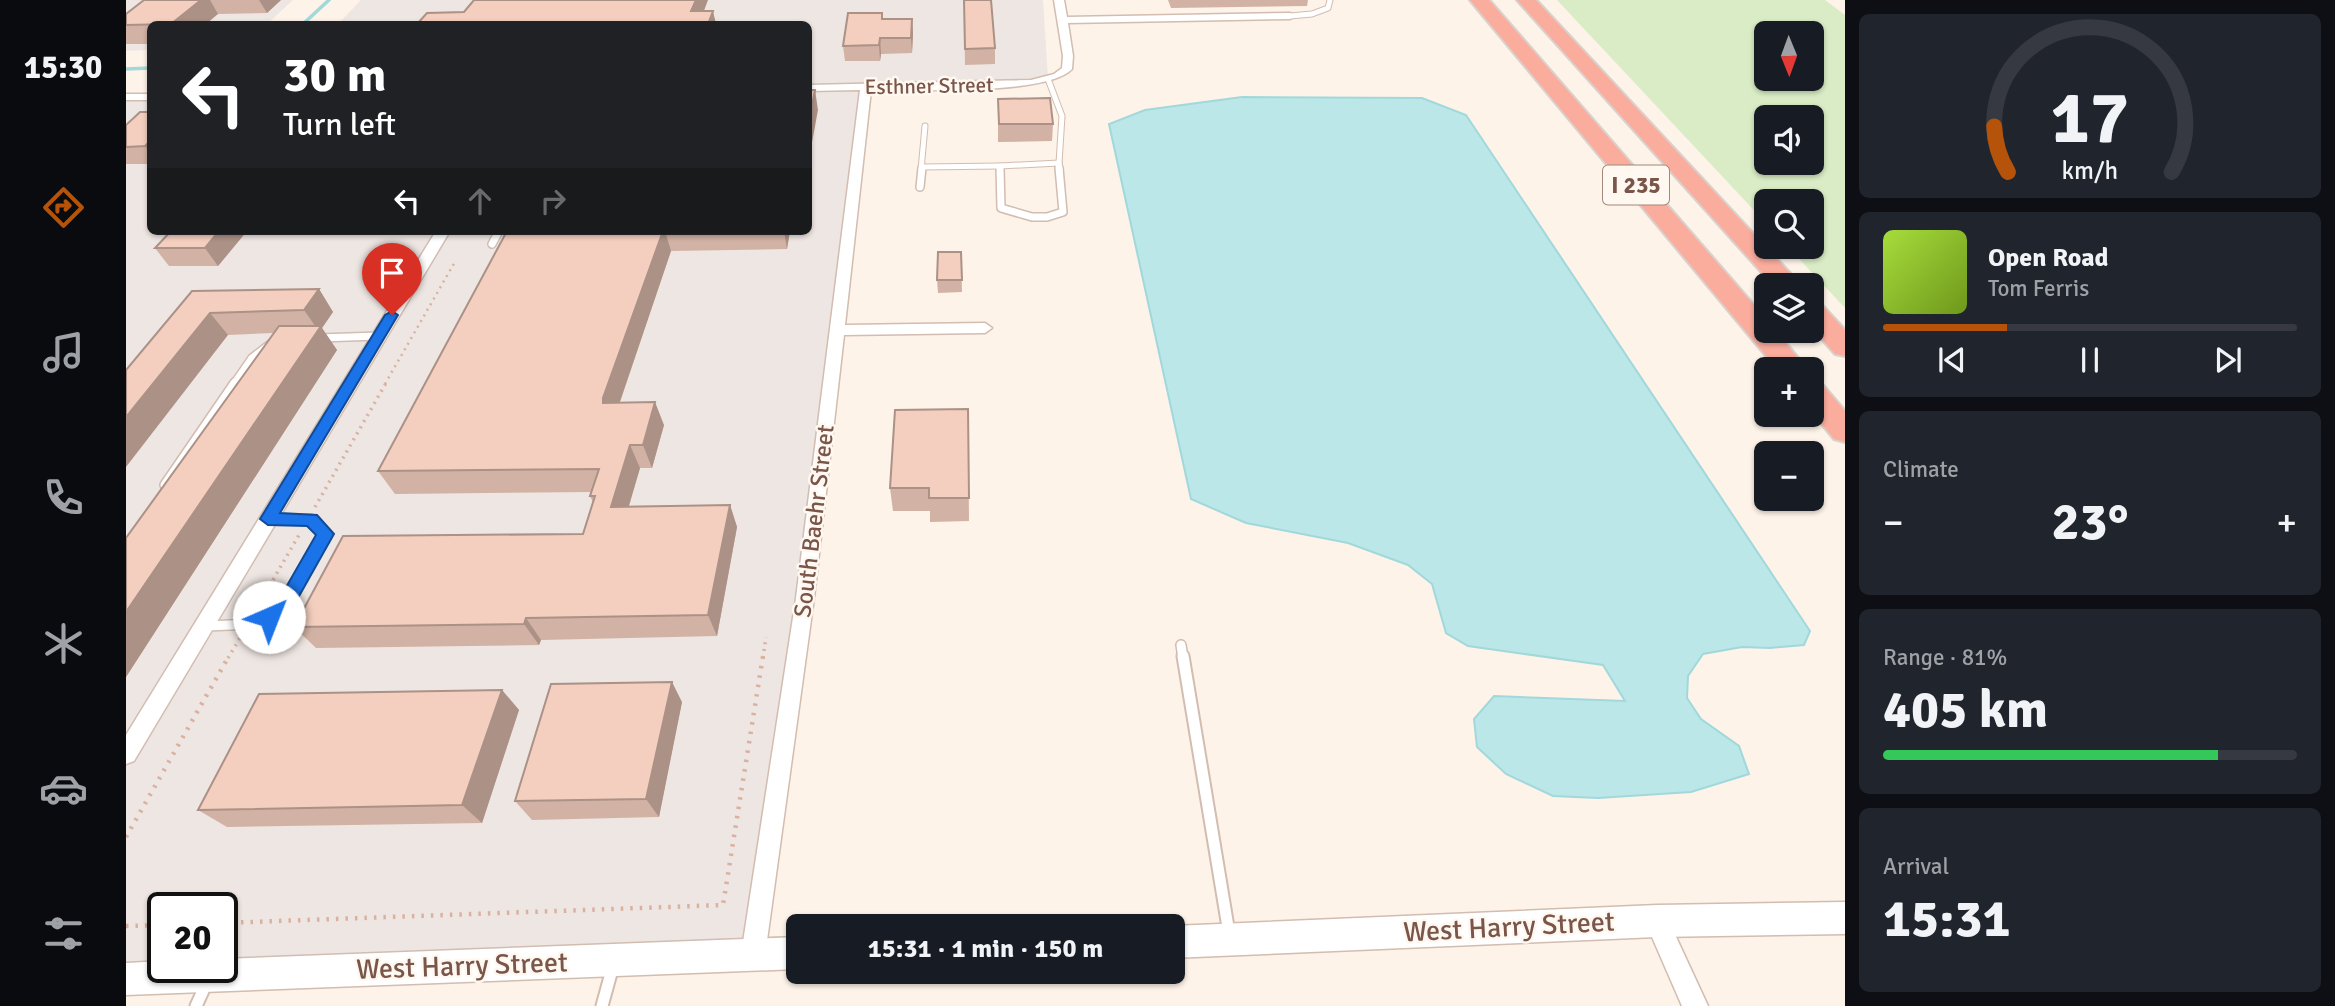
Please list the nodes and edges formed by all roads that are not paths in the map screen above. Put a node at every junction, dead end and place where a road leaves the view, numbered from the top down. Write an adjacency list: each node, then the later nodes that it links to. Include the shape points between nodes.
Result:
1 (1059, 0): 6 (street)
2 (1330, 0): 5 (lane, via 1328,8)
3 (1479, 0): 28 (highway, I 235)
4 (1526, 0): 20 (highway, I 235)
5 (1290, 16): 6 (street)
6 (1062, 20): 7 (street, via 1067,69)
7 (1048, 79): 8 (street, Esthner Street, via 992,85); 13 (lane, via 1062,116)
8 (866, 87): 9 (street, Esthner Street); 23 (street, South Baehr Street)
9 (812, 88)
10 (126, 97): 11 (street)
11 (147, 97)
12 (925, 127): 15 (lane)
13 (1059, 163): 14 (lane); 14 (lane, via 1063,212 1050,217 1025,218 1001,208)
14 (1000, 166): 15 (lane)
15 (922, 167): 16 (lane)
16 (919, 187)
17 (441, 235): 24 (street)
18 (497, 235): 19 (lane)
19 (492, 244)
20 (1777, 273)
21 (1824, 324): 27 (highway)
22 (985, 328): 23 (street)
23 (837, 330): 41 (street, South Baehr Street, via 805,598)
24 (379, 336): 25 (lane); 32 (street)
25 (309, 338)
26 (282, 339): 31 (lane, via 269,343 252,358)
27 (1845, 347)
28 (1783, 357)
29 (1824, 406): 30 (highway)
30 (1845, 431)
31 (158, 496)
32 (268, 519): 33 (street); 33 (lane, via 311,519 325,534 283,609 254,624)
33 (204, 626): 35 (street)
34 (1181, 645): 38 (lane)
35 (126, 754)
36 (1845, 918): 37 (street, West Harry Street)
37 (1657, 921): 38 (street, West Harry Street); 49 (street)
38 (1230, 940): 39 (street, West Harry Street)
39 (1185, 942)
40 (786, 954): 41 (street, West Harry Street)
41 (753, 955): 42 (street, West Harry Street)
42 (614, 960): 43 (street, West Harry Street); 48 (lane)
43 (238, 975)
44 (147, 978): 45 (street, West Harry Street)
45 (126, 979)
46 (208, 983): 47 (lane)
47 (196, 1006)
48 (601, 1006)
49 (1695, 1006)

